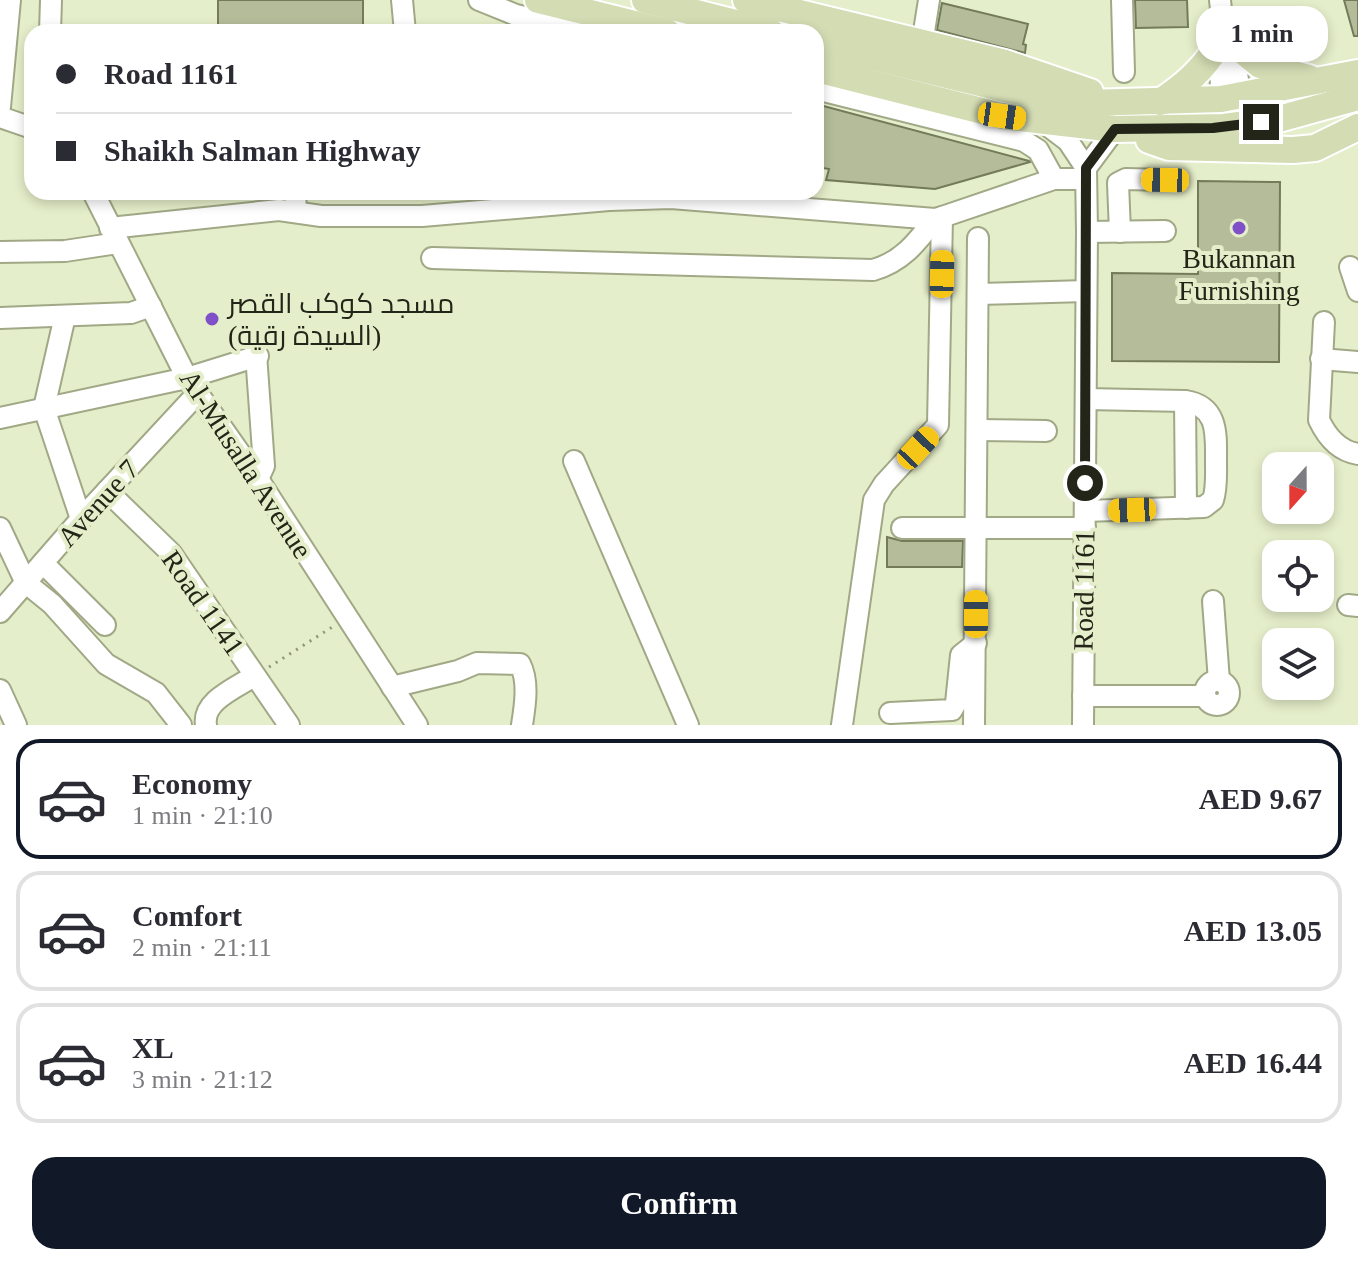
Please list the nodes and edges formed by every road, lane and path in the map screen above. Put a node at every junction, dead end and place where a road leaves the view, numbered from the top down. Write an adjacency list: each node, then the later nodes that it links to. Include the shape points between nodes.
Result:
1 (10, 0): 26 (street)
2 (51, 0): 11 (street)
3 (402, 0): 12 (street)
4 (479, 0): 13 (street)
5 (538, 0): 14 (main road)
6 (645, 0): 15 (main road)
7 (746, 0): 17 (main road)
8 (929, 0): 17 (street)
9 (1122, 0): 20 (street)
10 (1220, 0): 16 (street)
11 (50, 24)
12 (404, 24)
13 (550, 24)
14 (635, 24)
15 (740, 24)
16 (1225, 39): 22 (main road, via 1260,65); 24 (street); 25 (main road, via 1202,68)
17 (922, 44): 27 (main road, via 1032,70)
18 (824, 45): 27 (main road, via 1087,103)
19 (824, 71): 30 (main road)
20 (1124, 72)
21 (1355, 77): 22 (main road); 29 (main road)
22 (1321, 80): 24 (main road)
23 (824, 91): 35 (street, via 1024,141 1038,150)
24 (1231, 97): 25 (main road); 32 (street)
25 (1160, 102): 27 (main road)
26 (0, 107)
27 (1117, 116): 30 (main road); 32 (main road); 33 (main road, via 1169,147 1315,148); 34 (street)
28 (0, 117): 31 (street)
29 (1275, 120): 32 (main road); 33 (main road)
30 (1043, 122): 34 (street, via 1068,141)
31 (24, 125)
32 (1234, 126)
33 (1353, 130)
34 (1085, 173): 35 (street); 43 (street, Road 1161)
35 (1054, 179): 41 (street)
36 (1165, 180): 44 (street, via 1118,183)
37 (97, 200): 45 (street, Al-Musalla Avenue)
38 (609, 200): 40 (street, via 422,216 321,216)
39 (698, 200): 41 (street)
40 (296, 202): 45 (street, via 279,210)
41 (939, 218): 48 (street, via 901,258 873,270); 95 (street, via 940,417 874,500)
42 (1165, 231): 44 (street)
43 (1087, 232): 44 (street); 50 (street, Road 1161)
44 (1120, 232)
45 (114, 235): 47 (street, via 65,251); 53 (street, Al-Musalla Avenue)
46 (978, 238): 52 (street)
47 (0, 252)
48 (432, 258)
49 (1350, 267): 51 (street)
50 (1086, 291): 52 (street); 60 (street, Road 1161)
51 (1358, 291)
52 (978, 294): 64 (street)
53 (151, 306): 54 (street, via 131,313); 59 (street, Al-Musalla Avenue)
54 (65, 316): 55 (street); 62 (street)
55 (0, 318)
56 (1324, 322): 57 (street)
57 (1321, 359): 58 (street); 66 (street, via 1319,420 1337,445)
58 (1358, 362)
59 (192, 386): 62 (street); 68 (street, Al-Musalla Avenue); 68 (street, via 256,348 264,466); 69 (street, Avenue 7)
60 (1086, 399): 61 (street); 72 (street, Road 1161)
61 (1185, 401): 70 (street); 70 (street, via 1206,409 1216,429 1213,500 1204,507)
62 (44, 408): 63 (street); 71 (street)
63 (0, 418)
64 (977, 430): 65 (street); 73 (street)
65 (1046, 431)
66 (1358, 454)
67 (574, 461): 94 (street)
68 (258, 479): 80 (street, Al-Musalla Avenue)
69 (107, 491): 71 (street, Avenue 7); 83 (street, Road 1141, via 171,553)
70 (1186, 508): 72 (street)
71 (81, 519): 76 (street, Avenue 7)
72 (1085, 519): 73 (street); 86 (street, Road 1161)
73 (976, 527): 75 (street); 82 (street)
74 (0, 528): 77 (street)
75 (902, 528)
76 (43, 563): 77 (street, Avenue 7); 81 (street)
77 (26, 583): 79 (street, Avenue 7); 89 (street, via 106,664 156,693)
78 (1213, 601): 86 (street, via 1212,688)
79 (0, 612)
80 (347, 618): 83 (path); 84 (street, Al-Musalla Avenue)
81 (105, 625)
82 (976, 643): 87 (street, via 961,655 952,710); 96 (street)
83 (254, 676): 90 (street, via 210,706); 91 (street, Road 1141)
84 (392, 687): 92 (street, Al-Musalla Avenue); 93 (street, via 477,663 520,664 525,672)
85 (0, 691): 88 (street)
86 (1083, 696): 97 (street, Road 1161)
87 (890, 713)
88 (16, 725)
89 (181, 725)
90 (206, 725)
91 (289, 725)
92 (417, 725)
93 (522, 725)
94 (688, 725)
95 (842, 725)
96 (974, 725)
97 (1083, 725)

